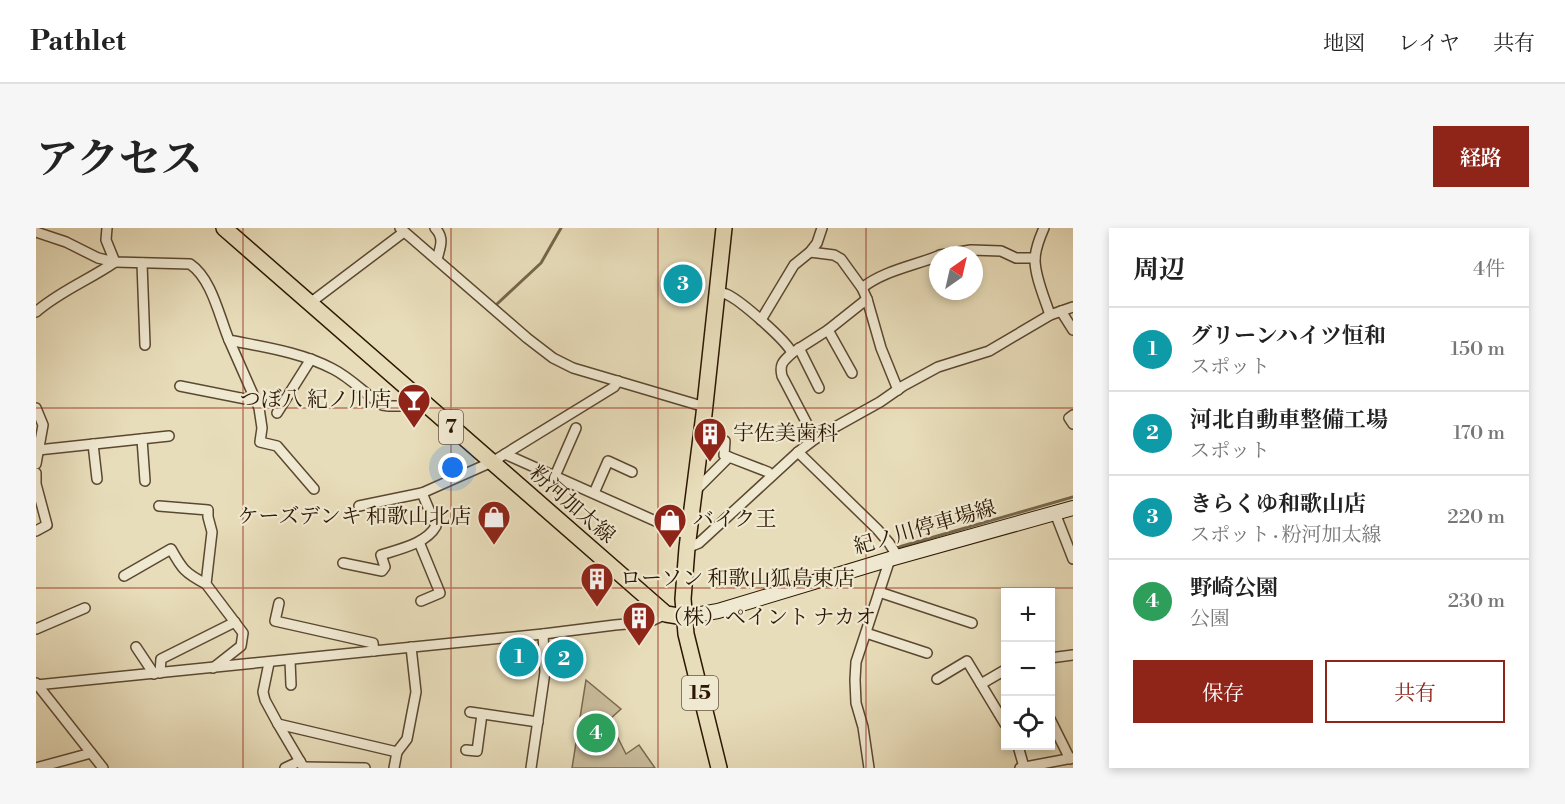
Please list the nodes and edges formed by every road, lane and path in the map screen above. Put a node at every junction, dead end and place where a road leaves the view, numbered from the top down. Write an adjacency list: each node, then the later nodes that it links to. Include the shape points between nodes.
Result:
1 (57, 228): 10 (street)
2 (107, 228): 16 (street, via 106,240)
3 (224, 228): 21 (main road, 粉河加太線 / 7)
4 (435, 228): 14 (street, via 442,243)
5 (724, 228): 19 (main road)
6 (822, 228): 12 (street)
7 (1044, 228): 13 (street)
8 (402, 230): 14 (street); 21 (street)
9 (36, 232): 10 (street)
10 (56, 239): 16 (street)
11 (983, 250): 13 (street)
12 (810, 252): 18 (street, via 841,259); 26 (street, via 794,265)
13 (1035, 258): 25 (street)
14 (437, 259): 34 (street, via 553,358)
15 (929, 259): 18 (street, via 884,275)
16 (115, 262): 17 (street); 24 (street)
17 (142, 263): 29 (street, via 190,264 198,270 207,282); 30 (street)
18 (862, 288): 20 (street)
19 (717, 292): 26 (street, via 728,295); 40 (main road)
20 (867, 298): 27 (street); 37 (street)
21 (310, 303): 39 (main road, 粉河加太線 / 7)
22 (1073, 307): 23 (street)
23 (1061, 311): 25 (street); 28 (street)
24 (36, 312)
25 (1050, 315): 37 (street, via 989,351 938,367)
26 (761, 320): 31 (street)
27 (828, 330): 31 (street); 33 (street)
28 (1073, 330)
29 (229, 340): 32 (street); 38 (street)
30 (145, 345)
31 (795, 351): 36 (street); 48 (street, via 780,369)
32 (311, 359): 39 (street, via 336,370 382,405); 42 (street)
33 (852, 373)
34 (618, 381): 40 (street); 54 (street)
35 (180, 386): 38 (street)
36 (819, 388)
37 (898, 390): 48 (street)
38 (256, 401): 62 (street, via 262,428 260,442 277,446)
39 (426, 406): 54 (main road, 粉河加太線 / 7)
40 (705, 407): 63 (main road)
41 (36, 408): 51 (street, via 43,425)
42 (277, 413)
43 (1073, 415): 44 (street, via 1069,418)
44 (1073, 424)
45 (576, 428): 58 (street)
46 (169, 436): 47 (street)
47 (142, 439): 50 (street); 61 (street)
48 (815, 439): 52 (street)
49 (725, 441): 53 (street, via 724,454)
50 (93, 444): 51 (street); 60 (street)
51 (38, 450): 55 (street)
52 (798, 452): 59 (street); 73 (street, via 878,529)
53 (729, 457): 59 (street); 63 (street)
54 (498, 458): 58 (street); 65 (street); 82 (main road, 粉河加太線 / 7)
55 (36, 464)
56 (632, 472): 64 (street, via 608,461)
57 (36, 473): 70 (street, via 47,525)
58 (555, 476): 64 (street)
59 (771, 476): 72 (street, via 699,543)
60 (97, 480)
61 (145, 481)
62 (315, 489)
63 (695, 491): 72 (main road)
64 (594, 493): 72 (street)
65 (422, 494): 67 (street); 71 (street, via 436,526)
66 (159, 506): 77 (street, via 208,510 212,532)
67 (359, 506)
68 (1073, 508): 69 (main road, 紀ノ川停車場線)
69 (1055, 513): 73 (main road, 紀ノ川停車場線); 74 (street)
70 (36, 531)
71 (419, 542): 75 (street, via 381,555 385,567 382,571); 79 (street, via 441,593)
72 (688, 542): 83 (main road)
73 (894, 558): 78 (street); 83 (main road, 紀ノ川停車場線)
74 (1073, 560)
75 (343, 563)
76 (124, 576): 77 (street, via 171,549 182,569)
77 (206, 584): 84 (street)
78 (879, 592): 85 (street); 87 (street)
79 (421, 600)
80 (279, 603): 91 (street, via 275,621 373,643)
81 (85, 608): 86 (street)
82 (666, 614): 83 (main road, 粉河加太線 / 7); 88 (street, via 649,622)
83 (684, 618): 122 (main road, 15)
84 (235, 622): 97 (street, via 243,633 241,646); 99 (street, via 161,659)
85 (972, 623)
86 (36, 630)
87 (866, 633): 92 (street); 123 (street, via 856,662 855,680)
88 (543, 634): 90 (street); 107 (street, via 545,672)
89 (136, 647): 99 (street)
90 (411, 648): 91 (street); 112 (street, via 416,692 407,739)
91 (374, 651): 95 (street)
92 (927, 653)
93 (1073, 655): 94 (street)
94 (1055, 657)
95 (290, 660): 96 (street); 103 (street)
96 (269, 663): 97 (street); 108 (street, via 263,692)
97 (213, 668): 99 (street)
98 (1001, 672): 102 (street)
99 (157, 673): 101 (street)
100 (937, 679): 102 (street, via 967,661)
101 (37, 684): 113 (street)
102 (981, 684): 106 (street)
103 (291, 685)
104 (470, 712): 105 (street)
105 (483, 714): 107 (street); 110 (street, via 477,751)
106 (1001, 714)
107 (538, 723): 121 (street)
108 (278, 724): 112 (street); 115 (street)
109 (1055, 731): 114 (street)
110 (466, 750)
111 (1019, 750): 124 (street)
112 (397, 752): 120 (street)
113 (91, 753): 116 (street); 117 (street)
114 (1068, 761): 124 (street)
115 (302, 765): 118 (street); 119 (street)
116 (36, 768)
117 (103, 768)
118 (285, 768)
119 (365, 768)
120 (394, 768)
121 (531, 768)
122 (719, 768)
123 (869, 768)
124 (1022, 768)

